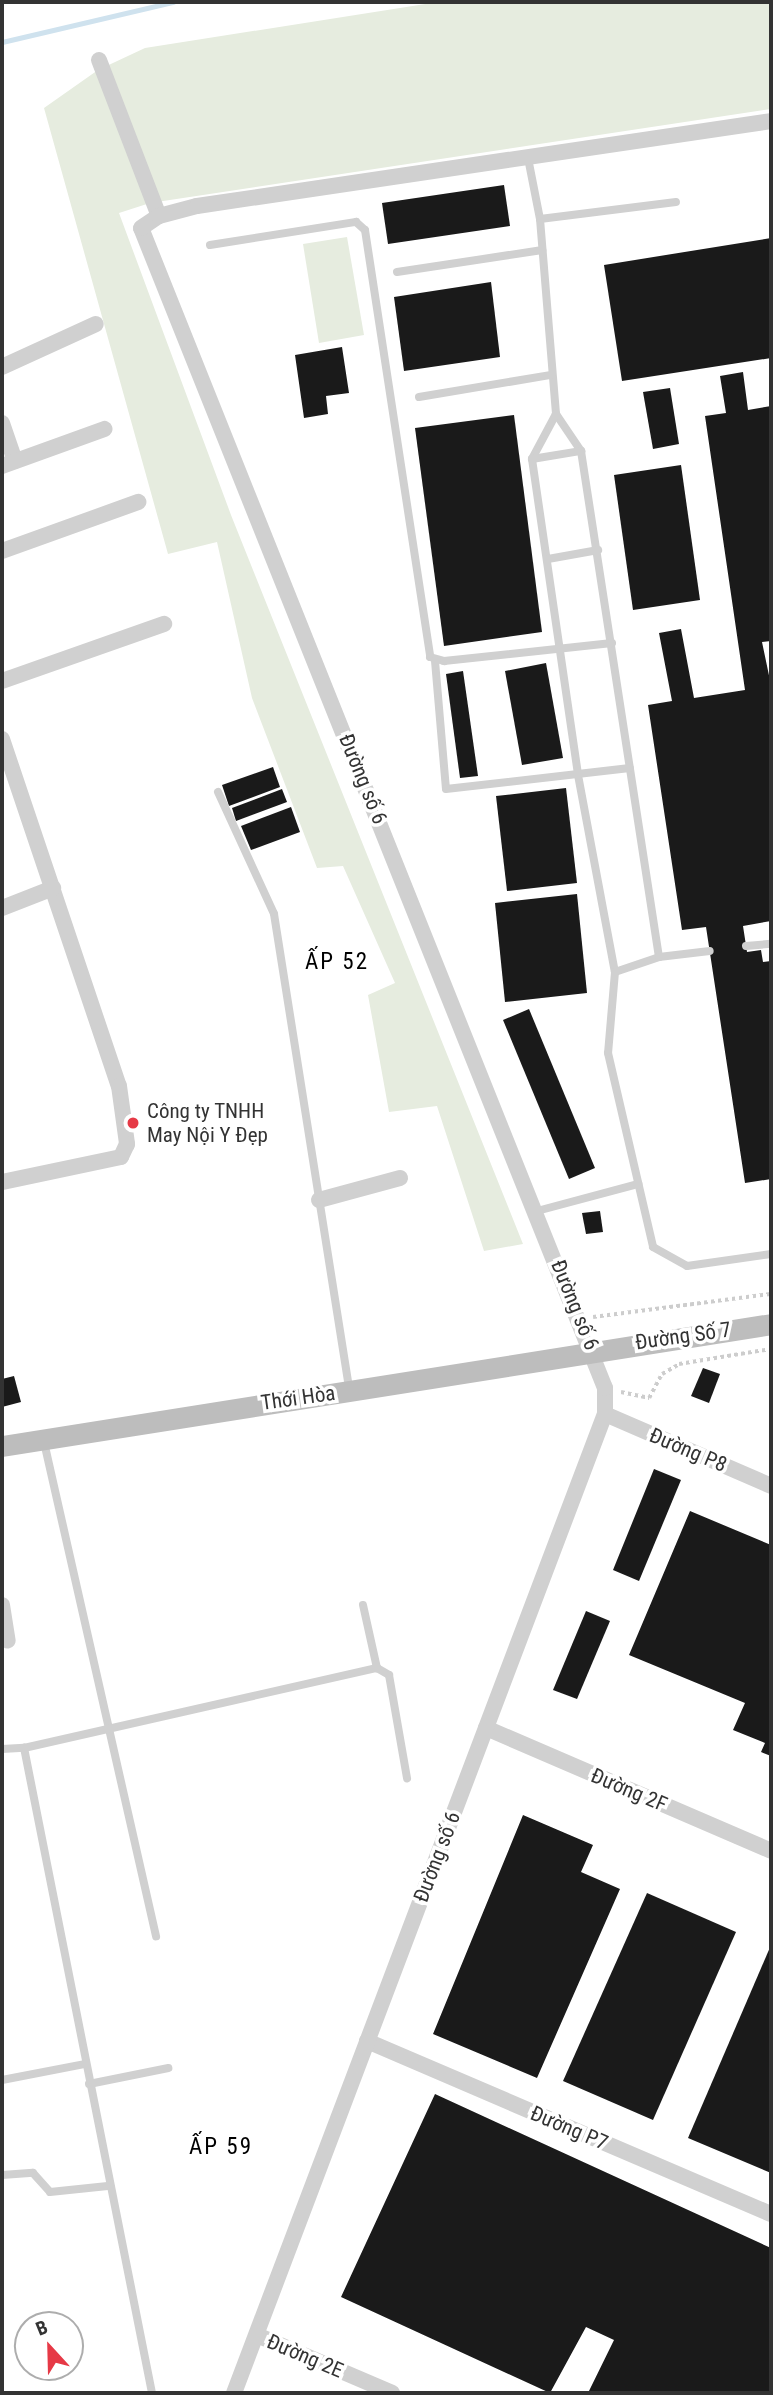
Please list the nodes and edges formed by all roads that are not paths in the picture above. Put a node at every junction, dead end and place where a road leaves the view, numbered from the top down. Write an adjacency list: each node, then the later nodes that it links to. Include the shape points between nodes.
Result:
1 (99, 60): 5 (street)
2 (771, 121): 3 (street)
3 (528, 158): 5 (street); 6 (lane)
4 (676, 202): 6 (lane)
5 (159, 216): 45 (street, Đường số 6, via 141,228)
6 (540, 219): 8 (lane)
7 (210, 245): 27 (lane, via 356,222 366,230 426,650)
8 (542, 250): 9 (lane); 12 (lane)
9 (397, 272)
10 (96, 324): 11 (street)
11 (2, 368)
12 (551, 376): 13 (lane); 14 (lane)
13 (419, 397)
14 (556, 414): 17 (lane); 18 (lane)
15 (2, 422): 19 (street)
16 (104, 429): 19 (street)
17 (581, 451): 18 (lane); 21 (lane)
18 (532, 459): 23 (lane)
19 (8, 463)
20 (138, 502): 22 (street)
21 (598, 550): 23 (lane); 25 (lane)
22 (2, 551)
23 (548, 559): 26 (lane)
24 (164, 624): 28 (street)
25 (612, 643): 26 (lane); 30 (lane)
26 (560, 652): 27 (lane); 32 (lane)
27 (435, 661): 32 (lane, via 446,789)
28 (2, 681)
29 (2, 739): 31 (street)
30 (630, 768): 32 (lane); 39 (lane)
31 (8, 773): 34 (street)
32 (578, 775): 40 (lane)
33 (218, 792): 44 (lane, via 274,914)
34 (53, 888): 35 (street); 42 (street, via 119,1086 126,1152)
35 (2, 908)
36 (771, 944): 37 (lane)
37 (746, 946)
38 (710, 951): 39 (lane)
39 (659, 957): 40 (lane)
40 (615, 972): 43 (lane, via 608,1053)
41 (400, 1178): 44 (street)
42 (2, 1182)
43 (638, 1184): 45 (lane); 46 (lane, via 653,1247 687,1266)
44 (319, 1200): 49 (lane)
45 (537, 1211): 48 (street, Đường số 6)
46 (771, 1254)
47 (771, 1324): 48 (street, Đường Số 7)
48 (594, 1348): 49 (street, Thới Hòa); 50 (street, Đường số 6, via 605,1388)
49 (349, 1391): 51 (street, Thới Hòa)
50 (605, 1414): 53 (street, Đường P8); 59 (street, Đường số 6)
51 (43, 1436): 52 (street, Thới Hòa); 58 (lane)
52 (2, 1446)
53 (771, 1486)
54 (2, 1605): 56 (street)
55 (363, 1605): 57 (lane)
56 (8, 1641)
57 (377, 1668): 58 (lane); 62 (lane, via 389,1675)
58 (110, 1725): 60 (lane); 64 (lane)
59 (486, 1728): 63 (street, Đường 2F); 65 (street, Đường số 6)
60 (24, 1748): 61 (lane); 66 (lane)
61 (2, 1749)
62 (407, 1778)
63 (771, 1851)
64 (156, 1936)
65 (367, 2042): 72 (street, Đường P7); 73 (street, Đường số 6)
66 (85, 2064): 68 (lane); 69 (lane)
67 (168, 2068): 69 (lane)
68 (2, 2080)
69 (89, 2084): 71 (lane)
70 (2, 2175): 71 (lane, via 33,2173 50,2192)
71 (108, 2186): 74 (lane)
72 (771, 2214)
73 (257, 2335): 75 (street, Đường số 6); 76 (street, Đường 2E)
74 (152, 2393)
75 (234, 2393)
76 (392, 2393)

